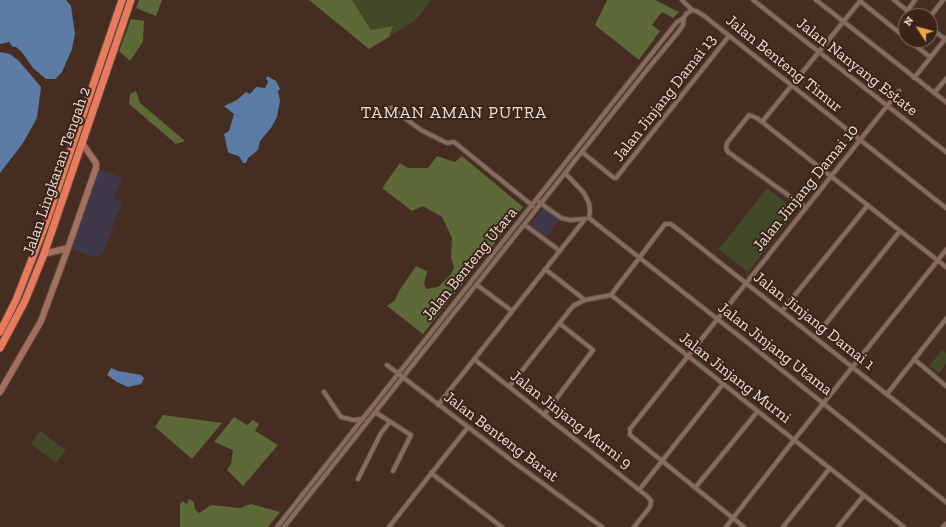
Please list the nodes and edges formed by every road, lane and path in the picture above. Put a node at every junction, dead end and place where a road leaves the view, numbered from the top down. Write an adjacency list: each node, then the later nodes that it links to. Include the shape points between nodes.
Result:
1 (122, 0): 62 (highway, Jalan Lingkaran Tengah 2, via 46,223 16,300)
2 (131, 0): 30 (highway, Jalan Lingkaran Tengah 2)
3 (682, 0): 11 (street, Jalan Benteng Timur)
4 (753, 0): 18 (street, Jalan Nanyang Estate)
5 (816, 0): 13 (street)
6 (894, 0): 9 (street)
7 (943, 0): 10 (street)
8 (860, 1): 13 (street); 14 (street)
9 (905, 8)
10 (937, 8)
11 (692, 10): 12 (street, Jalan Benteng Utara); 15 (street, Jalan Benteng Timur, via 703,15)
12 (684, 18): 31 (street, Jalan Benteng Utara, via 679,31); 35 (street, Jalan Benteng Utara, via 677,22)
13 (843, 21): 18 (street); 20 (street)
14 (898, 32)
15 (729, 36): 22 (street, Jalan Benteng Timur); 31 (street, Jalan Jinjang Damai 13, via 616,178)
16 (945, 39): 19 (street)
17 (918, 48): 19 (street)
18 (818, 51): 22 (street); 26 (street, Jalan Nanyang Estate)
19 (930, 58): 20 (street)
20 (914, 78): 24 (street)
21 (946, 79): 24 (street)
22 (791, 85): 28 (street); 29 (street, Jalan Benteng Timur)
23 (899, 91): 26 (street, Jalan Jinjang Damai 10)
24 (934, 93): 25 (street)
25 (946, 102)
26 (888, 106): 29 (street, Jalan Jinjang Damai 10); 32 (street, Jalan Nanyang Estate)
27 (390, 108): 37 (street, via 421,130 447,143 454,142)
28 (762, 122): 34 (street); 39 (street, via 749,115 727,143 728,152)
29 (860, 140): 34 (street, Jalan Jinjang Damai 10); 40 (street, Jalan Benteng Timur)
30 (82, 143): 45 (street, via 96,163 96,168); 48 (highway, Jalan Lingkaran Tengah 2)
31 (582, 152): 33 (street, Jalan Benteng Utara)
32 (946, 152)
33 (565, 173): 36 (street, Jalan Benteng Utara); 42 (street, via 584,193 590,211)
34 (831, 177): 38 (street); 39 (street, Jalan Jinjang Damai 10)
35 (536, 200): 36 (street); 37 (street, Jalan Benteng Utara)
36 (541, 204): 41 (street, Jalan Benteng Utara); 42 (street, via 561,218)
37 (532, 205): 41 (street); 64 (street, Jalan Benteng Utara)
38 (868, 205): 44 (street); 57 (street)
39 (806, 208): 53 (street, Jalan Jinjang Damai 10)
40 (946, 208)
41 (537, 209): 43 (street, Jalan Benteng Utara)
42 (587, 218): 47 (street); 49 (street, Jalan Jinjang Utama)
43 (525, 224): 47 (street); 54 (street, Jalan Benteng Utara)
44 (900, 231): 50 (street); 63 (street)
45 (68, 248): 48 (street); 77 (street, via 41,321)
46 (946, 250): 50 (street)
47 (560, 251): 52 (street)
48 (44, 254): 66 (highway, Jalan Lingkaran Tengah 2, via 25,301)
49 (640, 258): 53 (street, Jalan Jinjang Damai 1, via 665,224 671,224); 55 (street); 59 (street, Jalan Jinjang Utama)
50 (938, 261): 51 (street); 71 (street)
51 (946, 267)
52 (546, 269): 56 (street); 58 (street)
53 (746, 282): 57 (street, Jalan Jinjang Damai 1); 59 (street, Jalan Jinjang Damai 10)
54 (477, 285): 58 (street); 65 (street, Jalan Benteng Utara)
55 (612, 295): 56 (street); 67 (street, Jalan Jinjang Murni)
56 (585, 300): 61 (street, via 573,306)
57 (782, 311): 63 (street, Jalan Jinjang Damai 1)
58 (512, 312): 68 (street)
59 (717, 319): 67 (street, Jalan Jinjang Damai 10); 80 (street, Jalan Jinjang Utama)
60 (946, 321): 69 (street)
61 (559, 323): 76 (street); 84 (street, via 593,350)
62 (0, 332)
63 (815, 337): 71 (street, Jalan Jinjang Damai 1)
64 (425, 339): 65 (street); 72 (street, Jalan Benteng Utara)
65 (430, 344): 73 (street, Jalan Benteng Utara)
66 (0, 348)
67 (688, 356): 74 (street, Jalan Jinjang Murni); 90 (street, Jalan Jinjang Damai 10, via 630,429 630,435)
68 (474, 359): 76 (street, Jalan Jinjang Murni 9); 81 (street)
69 (914, 359): 75 (street); 79 (street)
70 (387, 365): 72 (street, Jalan Benteng Barat)
71 (852, 367): 79 (street, Jalan Jinjang Damai 1); 80 (street)
72 (398, 374): 73 (street, Jalan Benteng Barat); 85 (street, Jalan Benteng Utara)
73 (403, 378): 81 (street, Jalan Benteng Barat); 83 (street, Jalan Benteng Utara)
74 (723, 384): 82 (street, Jalan Jinjang Murni); 90 (street)
75 (946, 386)
76 (509, 387): 84 (street, Jalan Jinjang Murni 9)
77 (0, 392)
78 (324, 392): 85 (street, via 341,417 358,420)
79 (887, 394): 89 (street, Jalan Jinjang Damai 1)
80 (824, 403): 88 (street); 98 (street, Jalan Jinjang Utama)
81 (438, 405): 87 (street, Jalan Benteng Barat)
82 (758, 411): 88 (street, Jalan Jinjang Murni); 95 (street)
83 (375, 412): 86 (street); 102 (street, Jalan Benteng Utara)
84 (544, 415): 96 (street, Jalan Jinjang Murni 9)
85 (363, 418): 101 (street, Jalan Benteng Utara)
86 (390, 422): 92 (street, via 411,435); 94 (street, via 381,433)
87 (468, 427): 93 (street); 105 (street, Jalan Benteng Barat)
88 (794, 440): 91 (street, Jalan Jinjang Murni); 99 (street)
89 (946, 441)
90 (662, 461): 95 (street); 96 (street)
91 (830, 468): 97 (street, Jalan Jinjang Murni); 109 (street)
92 (393, 471)
93 (432, 473): 103 (street); 104 (street)
94 (358, 479)
95 (696, 488): 99 (street)
96 (639, 490): 106 (street, Jalan Jinjang Murni 9, via 651,501 650,507)
97 (864, 495): 110 (street); 111 (street, Jalan Jinjang Murni)
98 (946, 502)
99 (733, 518): 107 (street); 108 (street)
100 (946, 524): 112 (street)
101 (276, 527)
102 (284, 527)
103 (389, 527)
104 (502, 527)
105 (602, 527)
106 (634, 527)
107 (726, 527)
108 (744, 527)
109 (784, 527)
110 (838, 527)
111 (904, 527)
112 (944, 527)

